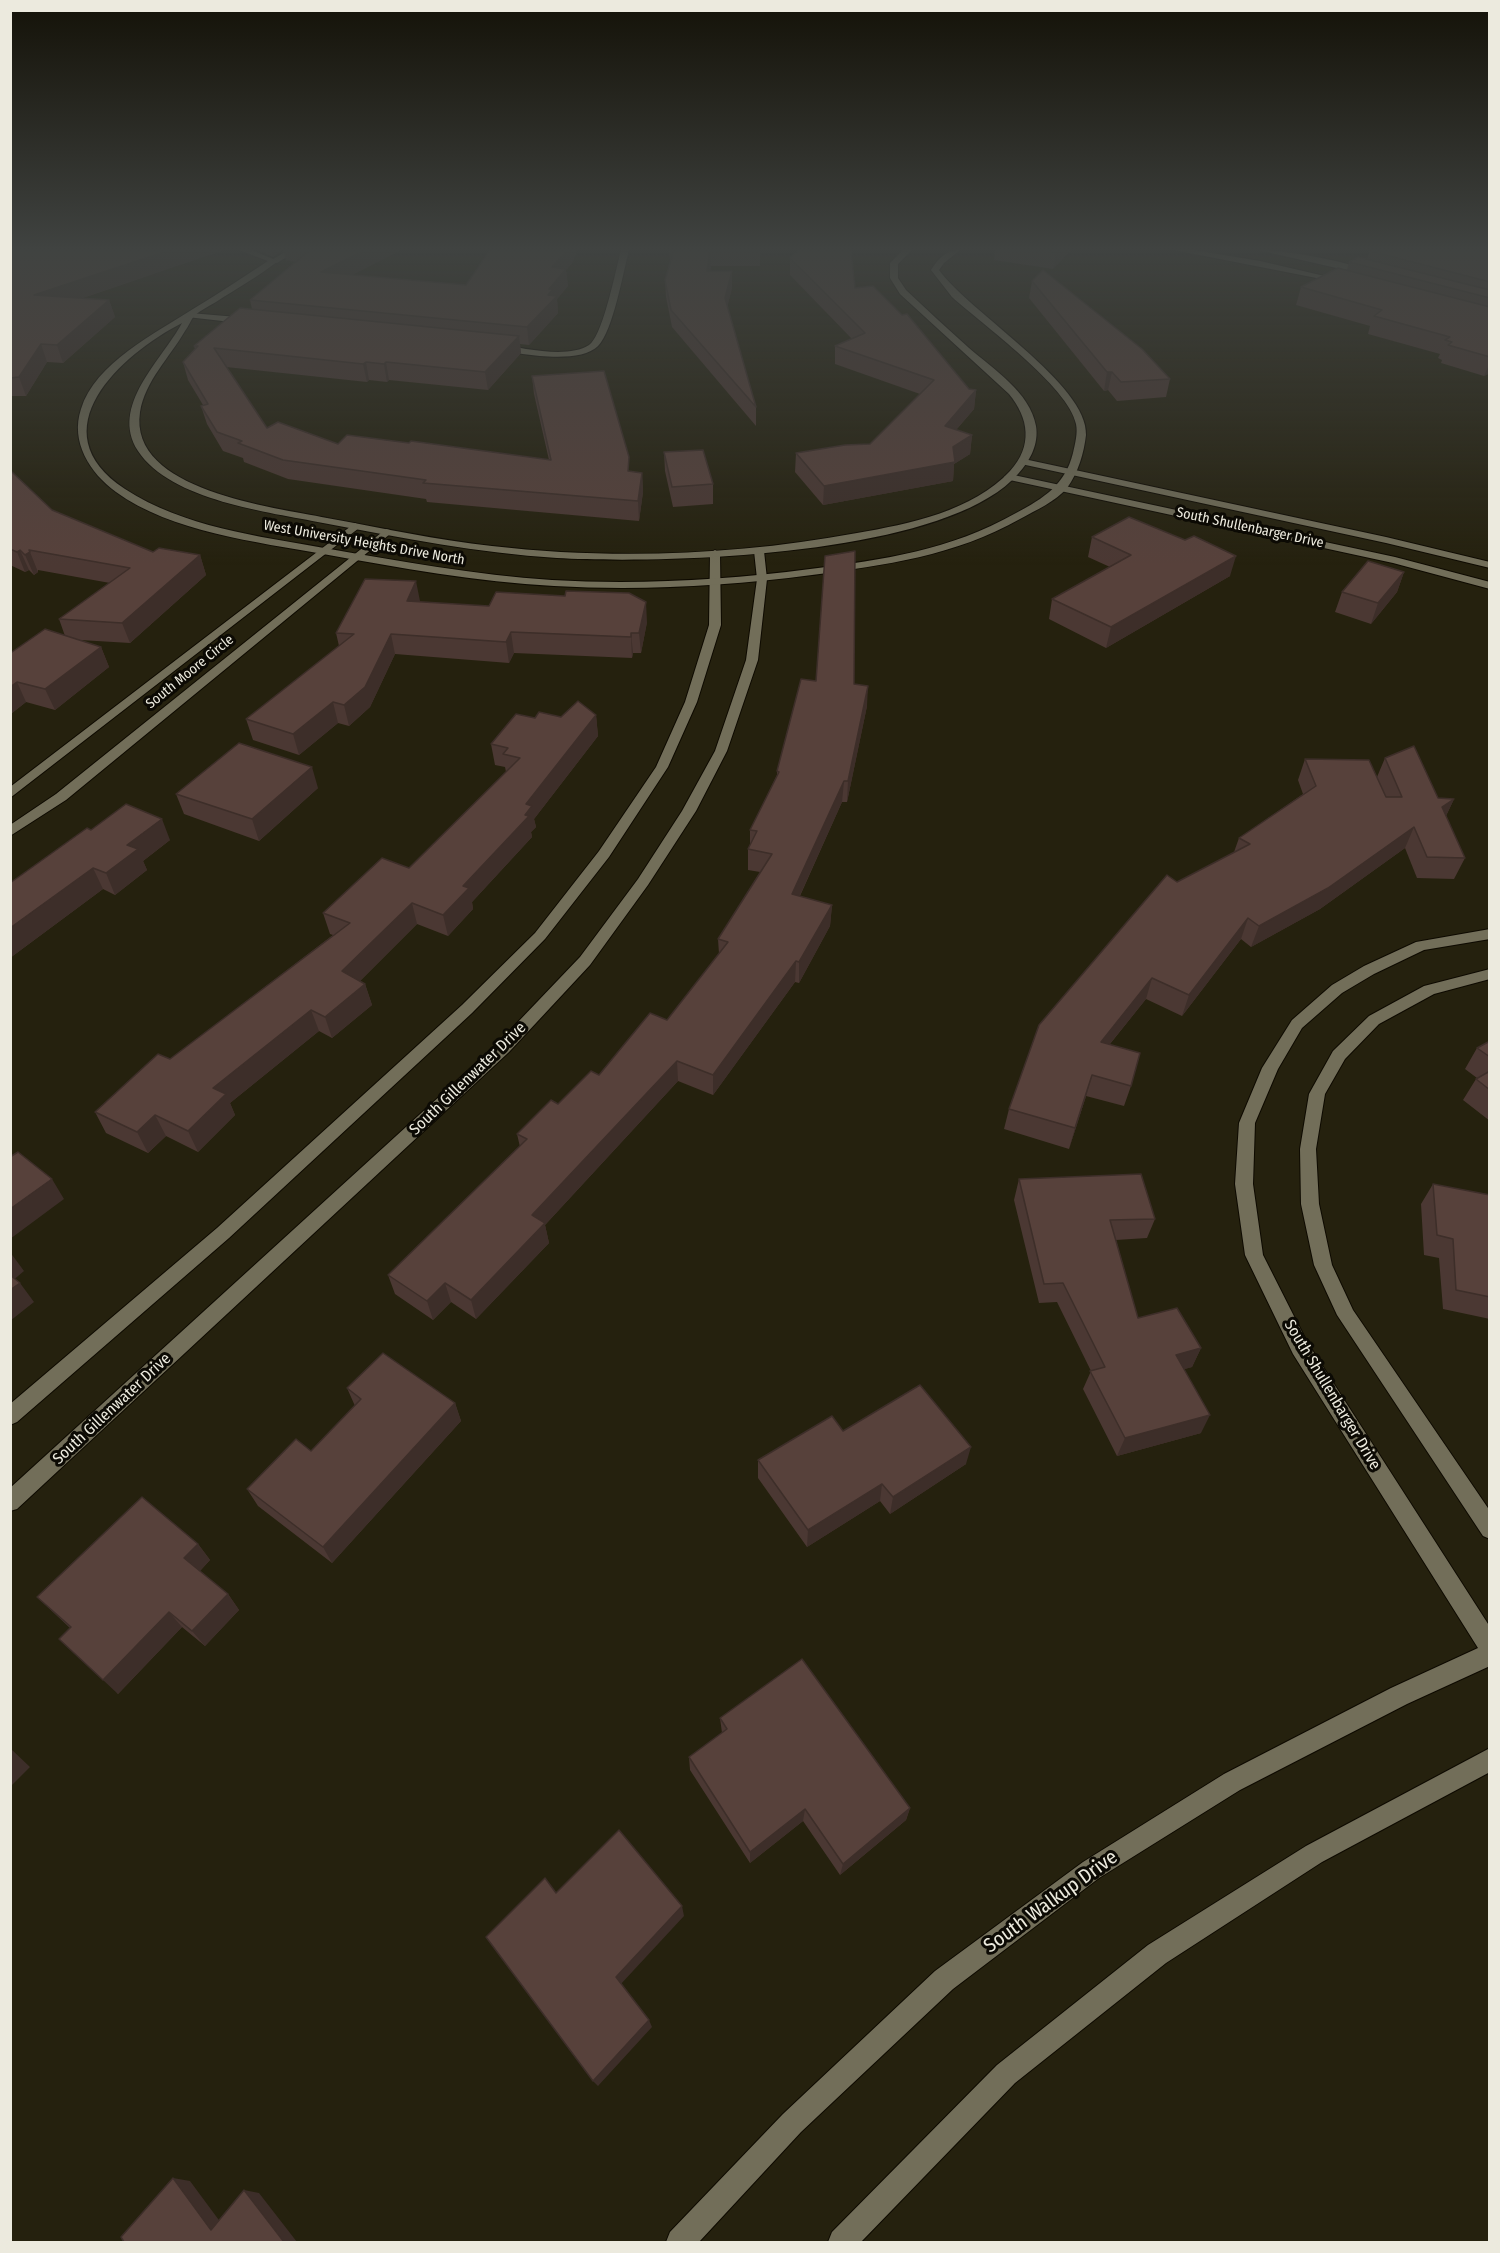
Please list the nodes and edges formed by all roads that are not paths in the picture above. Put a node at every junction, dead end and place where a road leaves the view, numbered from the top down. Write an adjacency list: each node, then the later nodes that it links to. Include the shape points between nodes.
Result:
1 (132, 355): 11 (street, West University Heights Drive North, via 94,390 86,405 82,430 87,452 100,473 128,494 169,515 209,528)
2 (168, 355): 9 (street, West University Heights Drive North, via 137,400 134,414 141,451 153,463 207,493 260,508)
3 (972, 355): 5 (street, via 1013,393 1029,417 1031,445)
4 (1022, 355): 6 (street, West University Heights Drive North, via 1074,406 1081,425 1077,458)
5 (1024, 462): 6 (street, South Shullenbarger Drive); 7 (street, West University Heights Drive North)
6 (1070, 472): 8 (street, West University Heights Drive North); 15 (street, South Shullenbarger Drive)
7 (1009, 477): 8 (street, South Shullenbarger Drive); 12 (street, West University Heights Drive North, via 973,502 935,518 886,532)
8 (1062, 488): 16 (street, West University Heights Drive North, via 988,533 937,550); 18 (street, South Shullenbarger Drive, via 1395,560)
9 (356, 526): 10 (street, West University Heights Drive North); 11 (street, South Moore Circle)
10 (386, 532): 13 (street, West University Heights Drive North, via 519,552 595,556); 14 (street, South Moore Circle)
11 (325, 551): 14 (street, West University Heights Drive North); 19 (street, South Moore Circle)
12 (759, 551): 13 (street, West University Heights Drive North); 16 (street, South Gillenwater Drive)
13 (714, 553): 17 (street)
14 (356, 556): 17 (street, West University Heights Drive North, via 461,575 553,583); 20 (street, South Moore Circle, via 61,797)
15 (1490, 566)
16 (762, 579): 17 (street, West University Heights Drive North); 24 (street, South Gillenwater Drive, via 752,660 721,751 649,873 585,961 503,1048)
17 (716, 581): 23 (street, via 715,625 691,702 662,768 604,854 540,936 467,1009 223,1233)
18 (1490, 585)
19 (10, 794)
20 (10, 832)
21 (1490, 934): 26 (street, South Shullenbarger Drive, via 1421,946 1369,970 1337,989 1297,1024 1270,1068 1247,1123 1245,1184 1254,1255 1300,1348)
22 (1490, 974): 25 (street, via 1429,990 1374,1020 1339,1055 1317,1094 1308,1149 1310,1204 1323,1265 1346,1315)
23 (10, 1416)
24 (10, 1502)
25 (1490, 1529)
26 (1490, 1647)
27 (1490, 1654): 29 (street, South Walkup Drive, via 1232,1782 1091,1870 944,1980 792,2123)
28 (1490, 1759): 30 (street, via 1314,1854 1157,1954 1006,2074)
29 (680, 2242)
30 (842, 2242)

